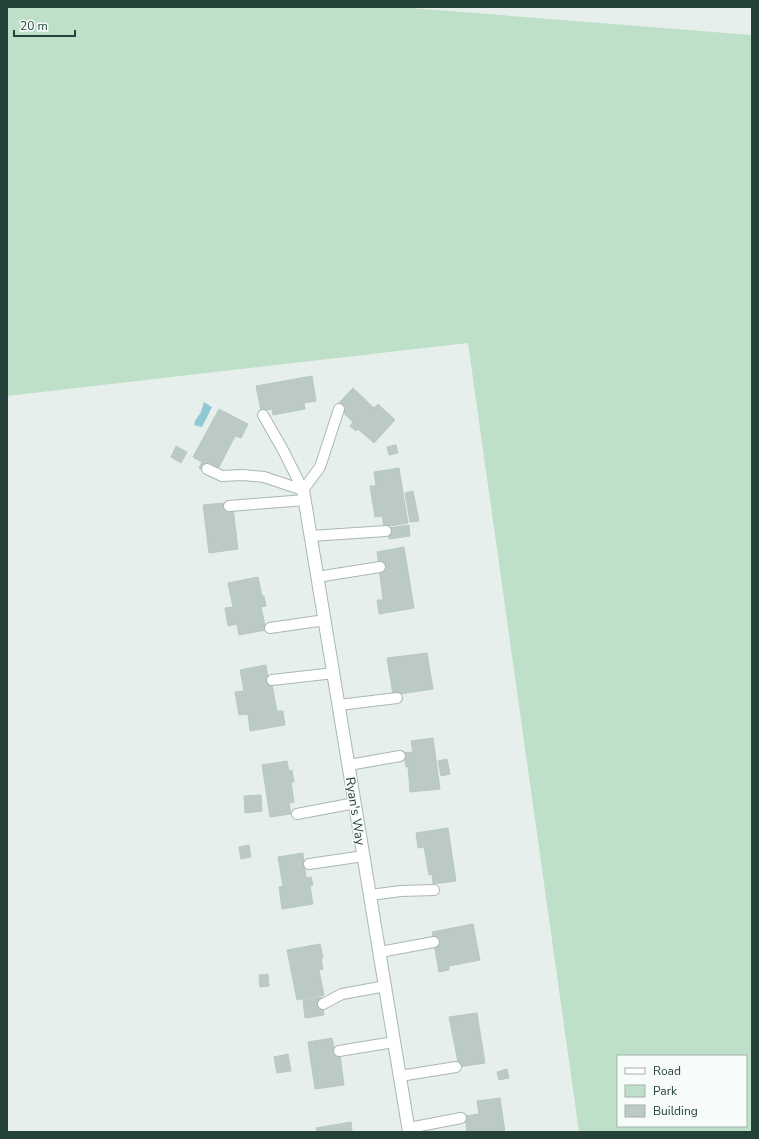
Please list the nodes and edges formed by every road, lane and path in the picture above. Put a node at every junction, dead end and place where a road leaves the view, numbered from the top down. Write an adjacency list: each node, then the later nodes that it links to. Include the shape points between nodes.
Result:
1 (339, 409): 4 (lane, via 320,467)
2 (263, 415): 4 (lane)
3 (207, 469): 4 (lane, via 222,476 264,477)
4 (304, 495): 5 (lane); 7 (street, Ryan's Way)
5 (229, 506)
6 (386, 531): 7 (lane)
7 (311, 536): 9 (street, Ryan's Way)
8 (380, 567): 9 (lane)
9 (317, 577): 10 (street, Ryan's Way)
10 (325, 620): 11 (lane); 12 (street, Ryan's Way)
11 (270, 628)
12 (334, 673): 13 (lane); 15 (street, Ryan's Way)
13 (272, 680)
14 (397, 698): 15 (lane)
15 (339, 705): 17 (street, Ryan's Way)
16 (400, 756): 17 (lane)
17 (349, 765): 18 (street, Ryan's Way)
18 (355, 803): 19 (lane); 20 (street, Ryan's Way)
19 (297, 814)
20 (364, 856): 21 (lane); 23 (street, Ryan's Way)
21 (309, 864)
22 (434, 890): 23 (lane)
23 (370, 895): 25 (street, Ryan's Way)
24 (434, 942): 25 (lane)
25 (380, 952): 26 (street, Ryan's Way)
26 (386, 986): 27 (lane, via 342,994); 28 (street, Ryan's Way)
27 (323, 1004)
28 (394, 1042): 29 (lane); 31 (street, Ryan's Way)
29 (339, 1050)
30 (456, 1068): 31 (lane)
31 (400, 1076): 33 (street, Ryan's Way)
32 (461, 1118): 33 (lane)
33 (409, 1130)

